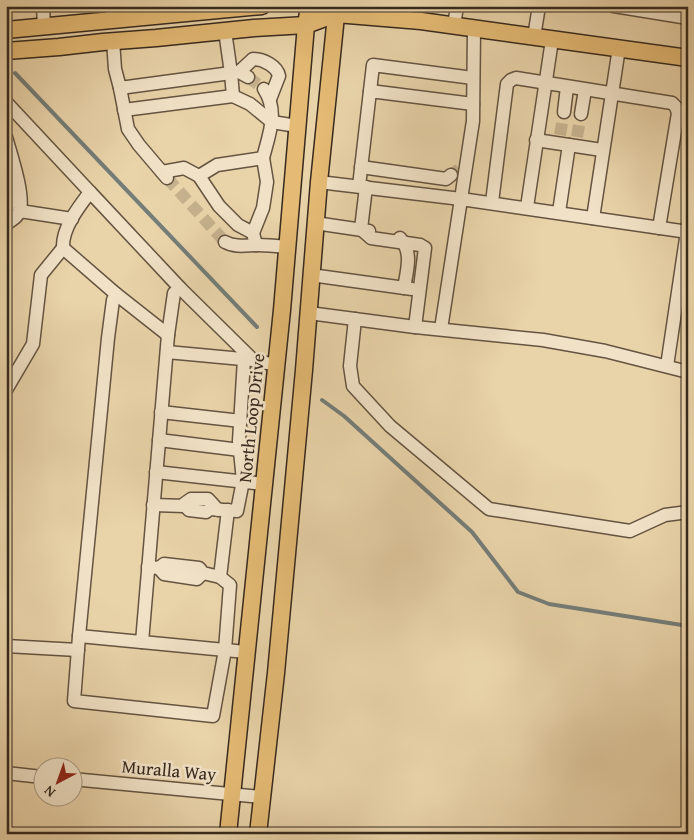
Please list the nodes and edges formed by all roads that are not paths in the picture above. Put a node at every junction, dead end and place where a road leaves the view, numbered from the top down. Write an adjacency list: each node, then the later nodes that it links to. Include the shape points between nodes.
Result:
1 (43, 6): 16 (street)
2 (262, 6): 9 (main road)
3 (309, 6): 14 (main road, North Loop Drive)
4 (321, 6): 10 (main road)
5 (394, 6): 13 (main road)
6 (457, 6): 15 (street)
7 (539, 6): 20 (street)
8 (614, 6): 12 (street)
9 (201, 9): 11 (main road)
10 (337, 10): 13 (main road); 14 (main road); 52 (main road)
11 (112, 13): 16 (main road)
12 (688, 18)
13 (421, 21): 15 (main road)
14 (306, 25): 19 (main road); 42 (main road, North Loop Drive)
15 (454, 26): 17 (main road)
16 (44, 27): 18 (main road); 23 (main road, via 36,38)
17 (474, 28): 20 (main road); 28 (street)
18 (6, 30)
19 (225, 31): 22 (main road); 27 (street)
20 (534, 36): 21 (main road)
21 (552, 40): 24 (main road); 29 (street)
22 (113, 41): 25 (main road); 31 (street)
23 (6, 44)
24 (618, 48): 26 (main road); 34 (street)
25 (6, 51)
26 (688, 58)
27 (240, 74): 31 (street); 35 (street); 41 (street, via 252,59 263,60 276,69 279,76 267,94)
28 (473, 78): 33 (street, via 373,65); 37 (street)
29 (546, 83): 30 (street); 44 (street); 56 (street, via 516,78 507,84)
30 (567, 87): 32 (street); 39 (street)
31 (120, 88): 38 (street)
32 (585, 90): 34 (street); 40 (street)
33 (370, 92): 37 (street); 49 (street)
34 (611, 94): 46 (street); 65 (street, via 672,103 678,112)
35 (233, 96): 38 (street); 41 (street, via 250,104)
36 (6, 102): 54 (street)
37 (473, 104): 50 (street, via 472,121)
38 (124, 110): 51 (street, via 128,129 164,175 184,168)
39 (564, 112)
40 (581, 114)
41 (272, 122): 42 (street); 48 (street)
42 (297, 126): 71 (main road, North Loop Drive)
43 (6, 137): 59 (street, via 20,194)
44 (536, 140): 45 (street); 57 (street)
45 (568, 141): 46 (street); 60 (street)
46 (602, 150): 61 (street)
47 (6, 155): 58 (street, via 11,197)
48 (262, 158): 51 (street, via 218,165); 68 (street, via 267,182)
49 (361, 167): 50 (street, via 446,179); 53 (street)
50 (459, 169): 55 (street)
51 (199, 176): 68 (street, via 219,206)
52 (318, 182): 53 (street); 63 (main road)
53 (362, 186): 55 (street); 66 (street)
54 (90, 192): 62 (street); 74 (street)
55 (461, 199): 56 (street); 82 (street)
56 (492, 202): 57 (street)
57 (527, 207): 60 (street)
58 (6, 210)
59 (20, 211): 62 (street); 64 (street)
60 (559, 212): 61 (street)
61 (592, 218): 65 (street)
62 (72, 219): 72 (street, via 63,239)
63 (315, 223): 66 (street); 73 (main road)
64 (6, 224)
65 (659, 228): 67 (street)
66 (361, 229): 70 (street, via 371,238)
67 (687, 230): 87 (street)
68 (255, 239): 69 (street, via 241,246); 71 (street)
69 (226, 242)
70 (405, 244): 75 (street, via 409,258); 76 (street, via 425,248)
71 (287, 247): 78 (main road, North Loop Drive)
72 (63, 248): 77 (street); 89 (street, via 41,275 33,344)
73 (312, 276): 75 (street); 79 (main road)
74 (180, 288): 83 (street, via 174,293); 85 (street)
75 (404, 288): 76 (street)
76 (419, 290): 81 (street)
77 (116, 294): 83 (street); 102 (street, via 108,338)
78 (282, 310): 79 (main road); 86 (main road, North Loop Drive)
79 (309, 313): 80 (street); 112 (main road)
80 (355, 319): 81 (street); 99 (street, via 350,366 353,386 390,426 489,509 630,531 665,515)
81 (415, 327): 82 (street)
82 (442, 329): 87 (street, via 543,340)
83 (168, 335): 84 (street)
84 (166, 352): 85 (street); 90 (street)
85 (249, 360): 86 (street); 91 (street)
86 (276, 365): 96 (main road, North Loop Drive)
87 (667, 366): 88 (street)
88 (688, 372)
89 (6, 390)
90 (161, 412): 91 (street); 92 (street)
91 (241, 421): 93 (street)
92 (159, 440): 93 (street); 94 (street)
93 (240, 450): 95 (street)
94 (156, 472): 95 (street); 97 (street)
95 (243, 481): 96 (street); 98 (street, via 237,511)
96 (264, 484): 107 (main road, North Loop Drive)
97 (154, 505): 98 (street, via 183,506 190,499 208,499); 100 (street)
98 (219, 510): 101 (street)
99 (688, 512)
100 (154, 567): 101 (street, via 164,564 199,568 203,573); 103 (street)
101 (220, 577): 106 (street, via 230,585)
102 (79, 636): 103 (street); 105 (street)
103 (142, 642): 106 (street)
104 (6, 646): 105 (street)
105 (78, 650): 106 (street, via 74,702 213,716)
106 (225, 650): 107 (street)
107 (246, 652): 111 (main road, North Loop Drive)
108 (6, 773): 109 (street)
109 (32, 776)
110 (82, 780): 111 (street, Muralla Way)
111 (232, 793): 112 (street, Muralla Way); 113 (main road, North Loop Drive)
112 (262, 796): 114 (main road)
113 (228, 834)
114 (258, 834)

